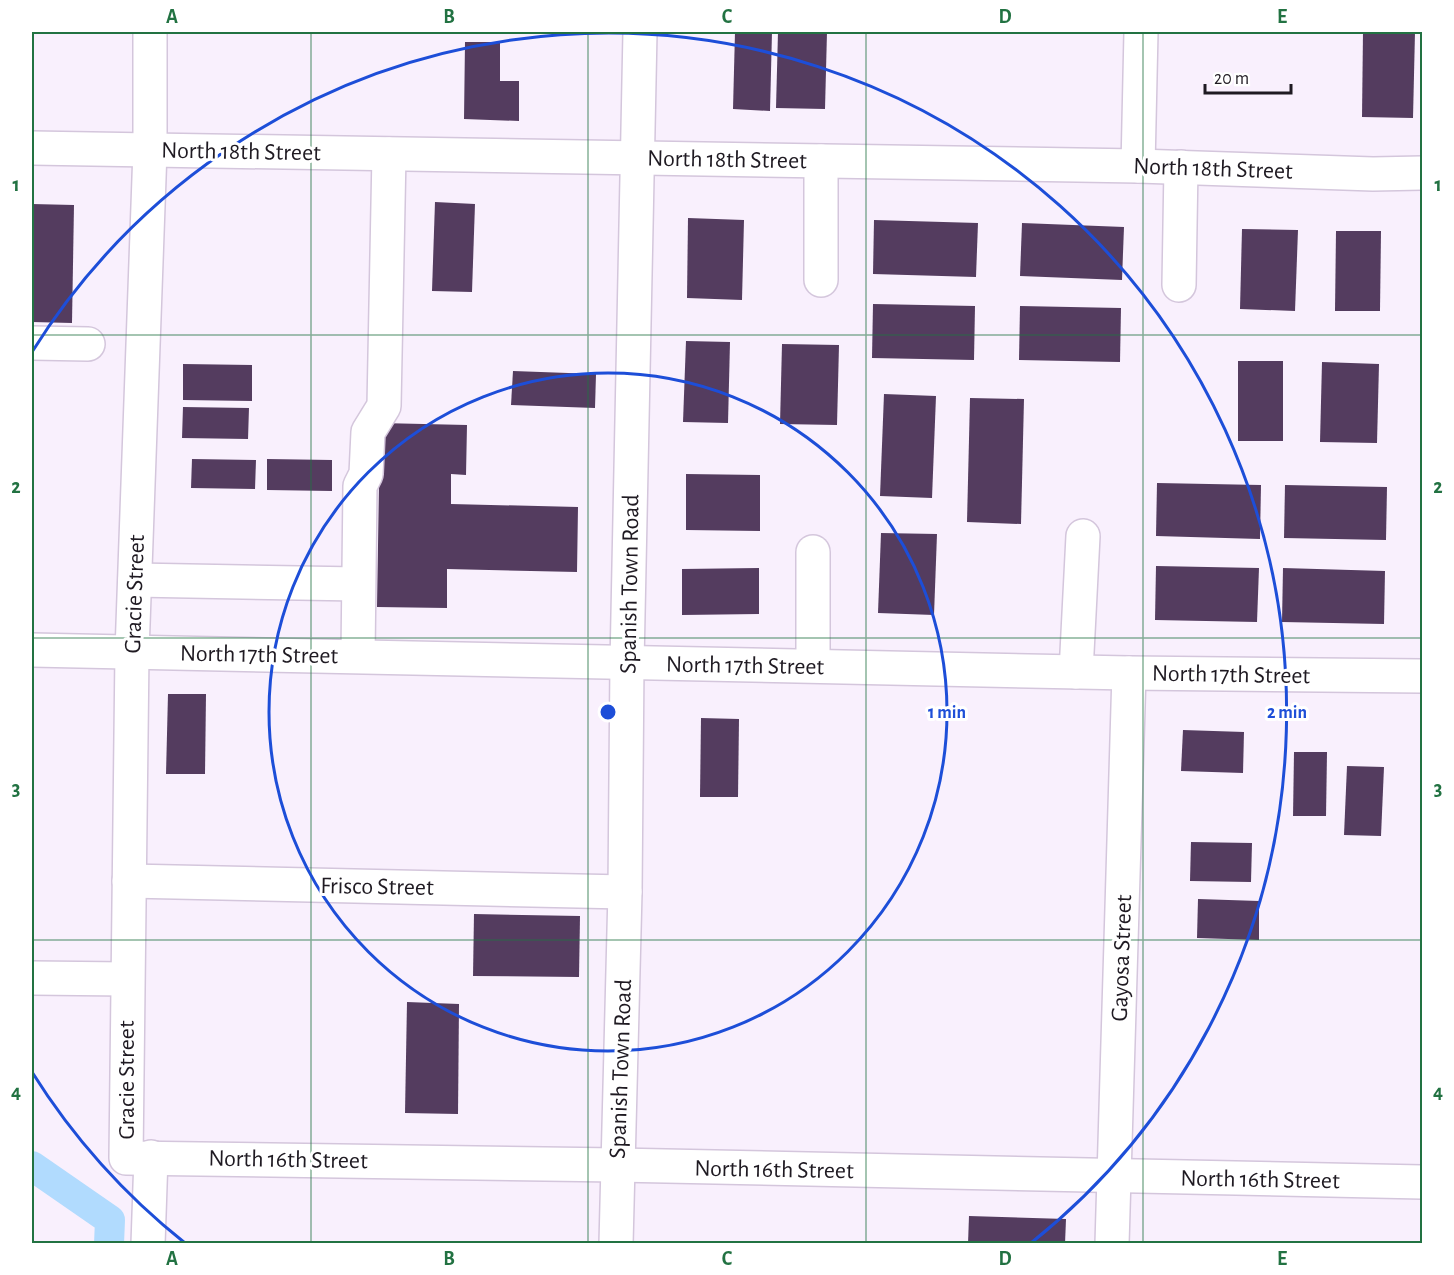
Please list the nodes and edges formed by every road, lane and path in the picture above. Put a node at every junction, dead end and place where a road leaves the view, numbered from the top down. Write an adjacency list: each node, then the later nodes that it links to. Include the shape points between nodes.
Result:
1 (150, 32): 5 (street, Gracie Street)
2 (640, 32): 7 (street, Spanish Town Road)
3 (1141, 32): 9 (street)
4 (32, 148): 5 (street, North 18th Street)
5 (150, 150): 6 (street, North 18th Street); 18 (street, Gracie Street)
6 (389, 154): 7 (street, North 18th Street); 19 (street, via 384,406 368,432 366,474 360,486)
7 (639, 158): 8 (street, North 18th Street); 23 (street, Spanish Town Road)
8 (821, 161): 9 (street, North 18th Street); 12 (street)
9 (1138, 166): 10 (street, North 18th Street)
10 (1181, 167): 11 (street, North 18th Street); 13 (street)
11 (1422, 173)
12 (821, 280)
13 (1179, 285)
14 (32, 344): 15 (street)
15 (88, 344)
16 (1083, 536): 25 (street)
17 (813, 552): 24 (street)
18 (135, 580): 19 (street); 21 (street, Gracie Street)
19 (358, 584): 22 (street)
20 (32, 650): 21 (street, North 17th Street)
21 (132, 652): 22 (street, North 17th Street); 28 (street, Gracie Street)
22 (358, 656): 23 (street, North 17th Street)
23 (627, 663): 24 (street, North 17th Street); 29 (street, Spanish Town Road)
24 (813, 665): 25 (street, North 17th Street)
25 (1076, 672): 26 (street, North 17th Street)
26 (1130, 673): 27 (street, North 17th Street); 34 (street, Gayosa Street)
27 (1422, 676)
28 (129, 880): 29 (street, Frisco Street); 31 (street, Gracie Street)
29 (625, 892): 33 (street, Spanish Town Road)
30 (32, 978): 31 (street)
31 (127, 979): 32 (street, Gracie Street)
32 (138, 1157): 33 (street, North 16th Street); 36 (street, Gracie Street)
33 (616, 1165): 34 (street, North 16th Street); 37 (street, Spanish Town Road)
34 (1115, 1176): 35 (street, North 16th Street); 38 (street, Gayosa Street)
35 (1422, 1182)
36 (148, 1244)
37 (616, 1244)
38 (1112, 1244)

